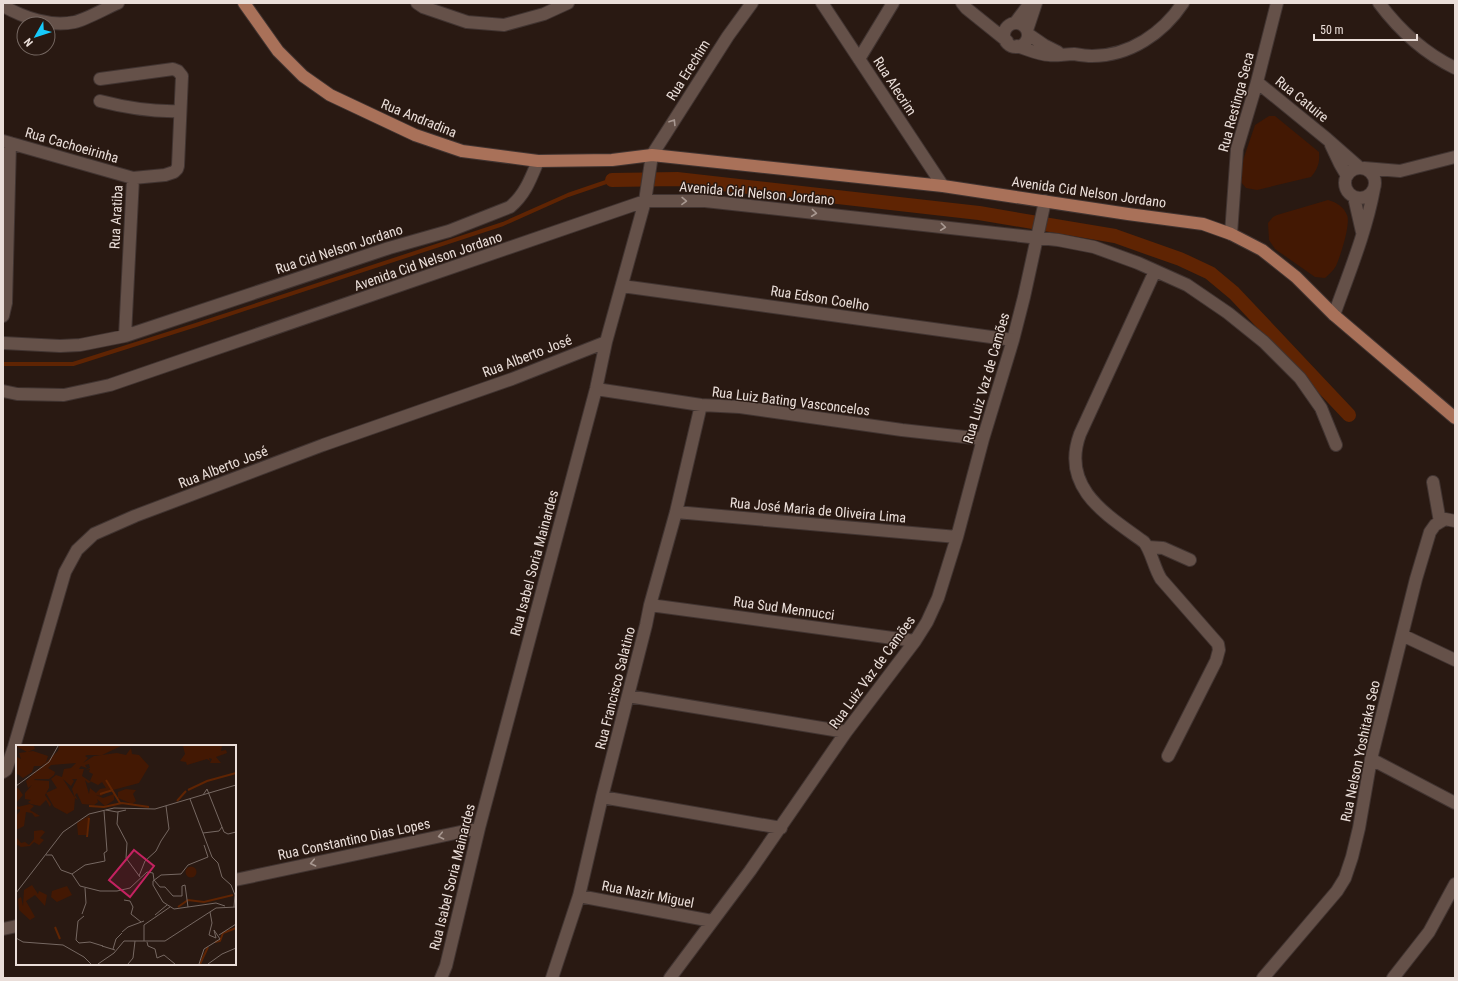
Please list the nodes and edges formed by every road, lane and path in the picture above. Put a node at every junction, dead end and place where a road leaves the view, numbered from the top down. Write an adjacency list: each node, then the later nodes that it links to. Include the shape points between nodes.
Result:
1 (118, 3): 14 (street, via 76,22 51,24 20,16)
2 (244, 3): 30 (main road, Rua Andradina, via 278,51 303,76 330,96 415,135 447,146)
3 (417, 3): 4 (street, via 466,22 504,25 544,14)
4 (568, 3)
5 (752, 3): 28 (street, Rua Erechim, one-way to 5)
6 (822, 3): 20 (street, Rua Alecrim)
7 (894, 3): 20 (street)
8 (962, 3): 15 (street)
9 (1030, 3): 16 (street)
10 (1036, 3): 17 (street)
11 (1183, 3): 19 (street, via 1176,14 1149,39 1129,49 1092,56)
12 (1277, 3): 23 (street, Rua Restinga Seca)
13 (1379, 3): 21 (street, via 1415,43 1438,60)
14 (3, 6)
15 (978, 17): 16 (street); 18 (street)
16 (1013, 24): 17 (street, via 1022,24); 18 (street, via 1005,34)
17 (1027, 32): 18 (street, via 1028,38 1024,44); 19 (street)
18 (1012, 44): 19 (street, via 1049,55)
19 (1061, 54)
20 (859, 59): 35 (street, Rua Alecrim)
21 (1455, 68)
22 (100, 79): 25 (street, Rua Aratiba, via 173,69 182,76)
23 (1257, 82): 26 (street, Rua Catuire); 41 (street, Rua Restinga Seca, via 1237,149)
24 (100, 100): 25 (street, via 142,110)
25 (180, 111): 34 (street, Rua Aratiba, via 177,169 165,176)
26 (1328, 138): 31 (street, Rua Catuire); 33 (street, Rua Catuire)
27 (6, 142): 34 (street, Rua Cachoeirinha); 46 (street, via 6,303)
28 (652, 155): 30 (main road, Rua Andradina, via 612,160); 35 (main road, Avenida Cid Nelson Jordano); 37 (street, Rua Isabel Soria Mainardes)
29 (1455, 157): 32 (street)
30 (538, 161): 47 (street, Rua Cid Nelson Jordano, via 524,193 510,207 448,231 389,248)
31 (1362, 168): 32 (street); 33 (street, via 1355,169); 36 (street, via 1372,173)
32 (1400, 171): 36 (street)
33 (1347, 176): 38 (street, via 1346,188)
34 (133, 178): 47 (street, Rua Aratiba)
35 (944, 186): 39 (main road, Avenida Cid Nelson Jordano)
36 (1374, 188): 38 (street, via 1368,196); 42 (street)
37 (646, 195): 40 (street, Avenida Cid Nelson Jordano, one-way to 40); 44 (street, Rua Isabel Soria Mainardes); 52 (street, Avenida Cid Nelson Jordano, via 110,385 64,395 17,394)
38 (1354, 197): 42 (street)
39 (1045, 201): 40 (street, Rua Luiz Vaz de Camões); 41 (main road, Avenida Cid Nelson Jordano, via 1204,224)
40 (1038, 233): 43 (street, Avenida Cid Nelson Jordano, via 1058,240 1094,246); 48 (street, Rua Luiz Vaz de Camões)
41 (1231, 234): 45 (main road, Avenida Cid Nelson Jordano, via 1262,250 1296,277)
42 (1362, 235): 45 (street)
43 (1155, 270): 56 (street, Avenida Cid Nelson Jordano, via 1187,285 1228,312 1264,342 1300,378 1321,408); 62 (street, via 1075,447 1079,482 1110,518)
44 (622, 286): 48 (street, Rua Edson Coelho); 49 (street, Rua Isabel Soria Mainardes)
45 (1334, 315): 54 (main road, Avenida Cid Nelson Jordano)
46 (3, 316)
47 (124, 336): 50 (street, via 60,346)
48 (1013, 340): 55 (street, Rua Luiz Vaz de Camões)
49 (606, 342): 51 (street, Rua Isabel Soria Mainardes); 72 (street, Rua Alberto José, via 512,379 323,445 94,534 77,550 65,572 14,747)
50 (3, 343)
51 (596, 389): 53 (street, Rua Luiz Bating Vasconcelos); 75 (street, Rua Isabel Soria Mainardes)
52 (3, 391)
53 (701, 405): 55 (street, Rua Luiz Bating Vasconcelos, via 740,407); 58 (street, Rua Francisco Salatino)
54 (1455, 418)
55 (983, 439): 61 (street, Rua Luiz Vaz de Camões)
56 (1336, 446)
57 (1433, 482): 60 (street)
58 (676, 512): 61 (street, Rua José Maria de Oliveira Lima); 64 (street, Rua Francisco Salatino)
59 (1454, 520): 60 (street, via 1445,519)
60 (1440, 522): 65 (street, Rua Nelson Yoshitaka Seo, via 1430,532)
61 (957, 537): 66 (street, Rua Luiz Vaz de Camões, via 938,598)
62 (1148, 547): 63 (street, via 1163,548); 70 (street, via 1161,579 1218,644 1219,650)
63 (1190, 560)
64 (650, 605): 66 (street, Rua Sud Mennucci); 68 (street, Rua Francisco Salatino)
65 (1402, 635): 67 (street); 71 (street, Rua Nelson Yoshitaka Seo)
66 (915, 641): 69 (street, Rua Luiz Vaz de Camões)
67 (1455, 660)
68 (628, 696): 69 (street); 73 (street, Rua Francisco Salatino)
69 (846, 732): 76 (street, Rua Luiz Vaz de Camões)
70 (1168, 756)
71 (1371, 759): 74 (street); 86 (street, Rua Nelson Yoshitaka Seo, via 1359,828 1345,878)
72 (3, 772)
73 (602, 797): 76 (street); 79 (street, Rua Francisco Salatino)
74 (1455, 803)
75 (479, 828): 77 (street, Rua Constantino Dias Lopes, one-way to 77); 83 (street, Rua Isabel Soria Mainardes)
76 (781, 828): 80 (street, Rua Luiz Vaz de Camões)
77 (236, 880)
78 (1455, 884): 87 (street, via 1430,932)
79 (578, 896): 80 (street, Rua Nazir Miguel); 84 (street, Rua Francisco Salatino)
80 (712, 921): 85 (street, Rua Luiz Vaz de Camões)
81 (16, 926): 82 (street)
82 (3, 929)
83 (441, 978)
84 (552, 978)
85 (670, 978)
86 (1263, 978)
87 (1393, 978)

